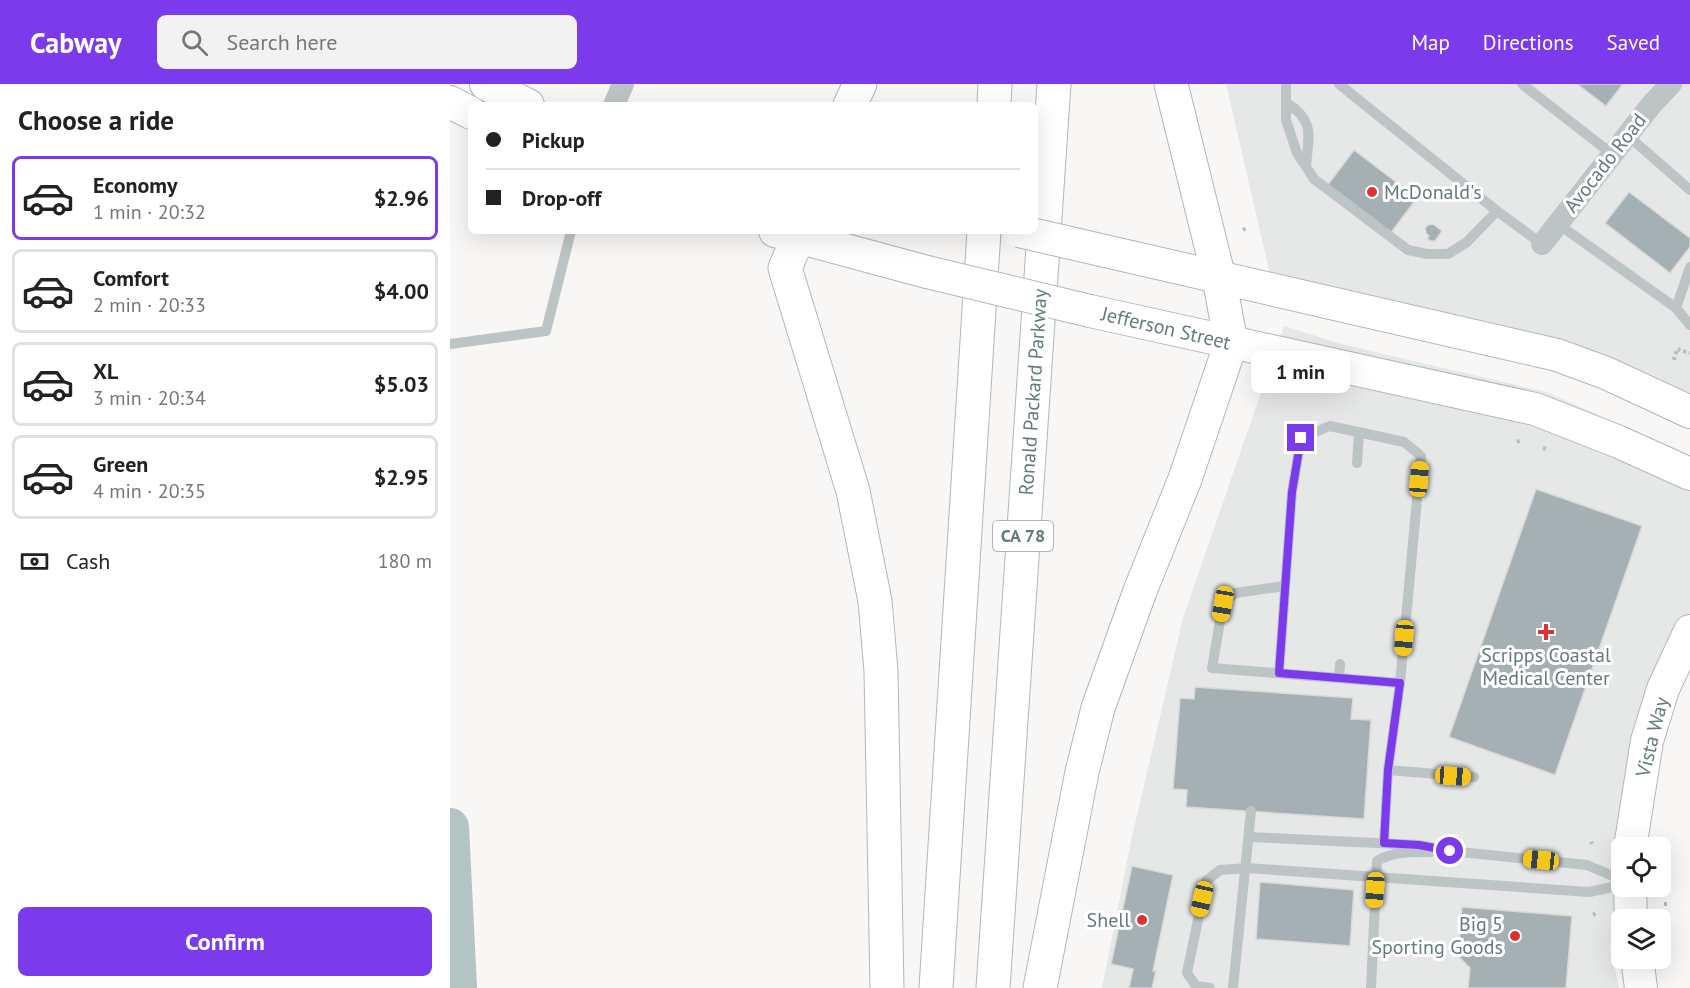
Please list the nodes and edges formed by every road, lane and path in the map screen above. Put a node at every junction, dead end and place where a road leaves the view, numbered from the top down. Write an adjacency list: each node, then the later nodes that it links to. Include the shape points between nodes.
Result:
1 (486, 84): 12 (main road)
2 (623, 84): 13 (street)
3 (860, 84): 14 (highway)
4 (996, 84): 15 (highway)
5 (1054, 84): 62 (highway, Ronald Packard Parkway / CA 78)
6 (1171, 84): 31 (highway)
7 (1286, 84): 16 (lane)
8 (1339, 84): 22 (lane)
9 (1522, 84): 19 (lane)
10 (1671, 84): 18 (street, Avocado Road)
11 (450, 102): 17 (main road)
12 (522, 102)
13 (615, 102)
14 (851, 102)
15 (994, 102)
16 (1287, 103): 20 (lane, via 1286,120); 20 (lane, via 1302,112 1309,128)
17 (468, 111)
18 (1627, 135): 19 (street, Avocado Road); 21 (lane)
19 (1612, 154): 23 (street, Avocado Road)
20 (1306, 167): 22 (lane, via 1314,179 1408,250 1448,254 1467,242)
21 (1690, 190)
22 (1497, 211): 29 (lane)
23 (1557, 224): 29 (street, Avocado Road); 32 (lane)
24 (570, 234): 35 (lane, via 546,331)
25 (791, 234): 60 (highway, via 785,268 852,491 875,601 881,671)
26 (794, 234): 34 (main road, Jefferson Street, bridge, via 927,272)
27 (984, 234): 61 (highway, CA 78)
28 (1032, 234): 31 (main road, bridge)
29 (1542, 244)
30 (1690, 267): 32 (lane)
31 (1219, 278): 34 (highway); 38 (main road, via 1557,355)
32 (1676, 308): 33 (lane)
33 (1690, 325)
34 (1231, 343): 41 (main road, Jefferson Street, via 1535,409); 63 (highway, via 1185,479 1098,708)
35 (450, 344)
36 (1690, 353): 37 (path, via 1677,349)
37 (1674, 360)
38 (1690, 412)
39 (1359, 433): 40 (lane); 42 (lane, via 1330,426 1301,438 1292,492); 47 (lane, via 1404,442 1421,456)
40 (1357, 463)
41 (1690, 474)
42 (1285, 586): 45 (lane); 45 (lane, via 1235,593 1223,604 1212,668)
43 (1690, 631): 52 (main road, Vista Way, via 1663,689 1647,741)
44 (1340, 664): 46 (lane)
45 (1279, 673): 46 (lane)
46 (1340, 678): 47 (lane)
47 (1400, 683): 48 (lane)
48 (1388, 770): 49 (lane); 53 (lane)
49 (1474, 777)
50 (1251, 811): 51 (lane)
51 (1249, 837): 53 (lane); 55 (lane)
52 (1632, 837)
53 (1384, 843): 54 (lane)
54 (1450, 851): 56 (lane, via 1587,865); 57 (lane, via 1386,856 1377,861)
55 (1247, 868): 57 (lane); 64 (lane, via 1220,870 1206,881 1187,973 1196,986); 65 (lane)
56 (1611, 875)
57 (1376, 877): 58 (lane, via 1589,892); 66 (lane)
58 (1611, 887)
59 (1638, 969): 67 (main road)
60 (887, 988)
61 (936, 988)
62 (993, 988)
63 (1040, 988)
64 (1210, 988)
65 (1233, 988)
66 (1371, 988)
67 (1641, 988)

